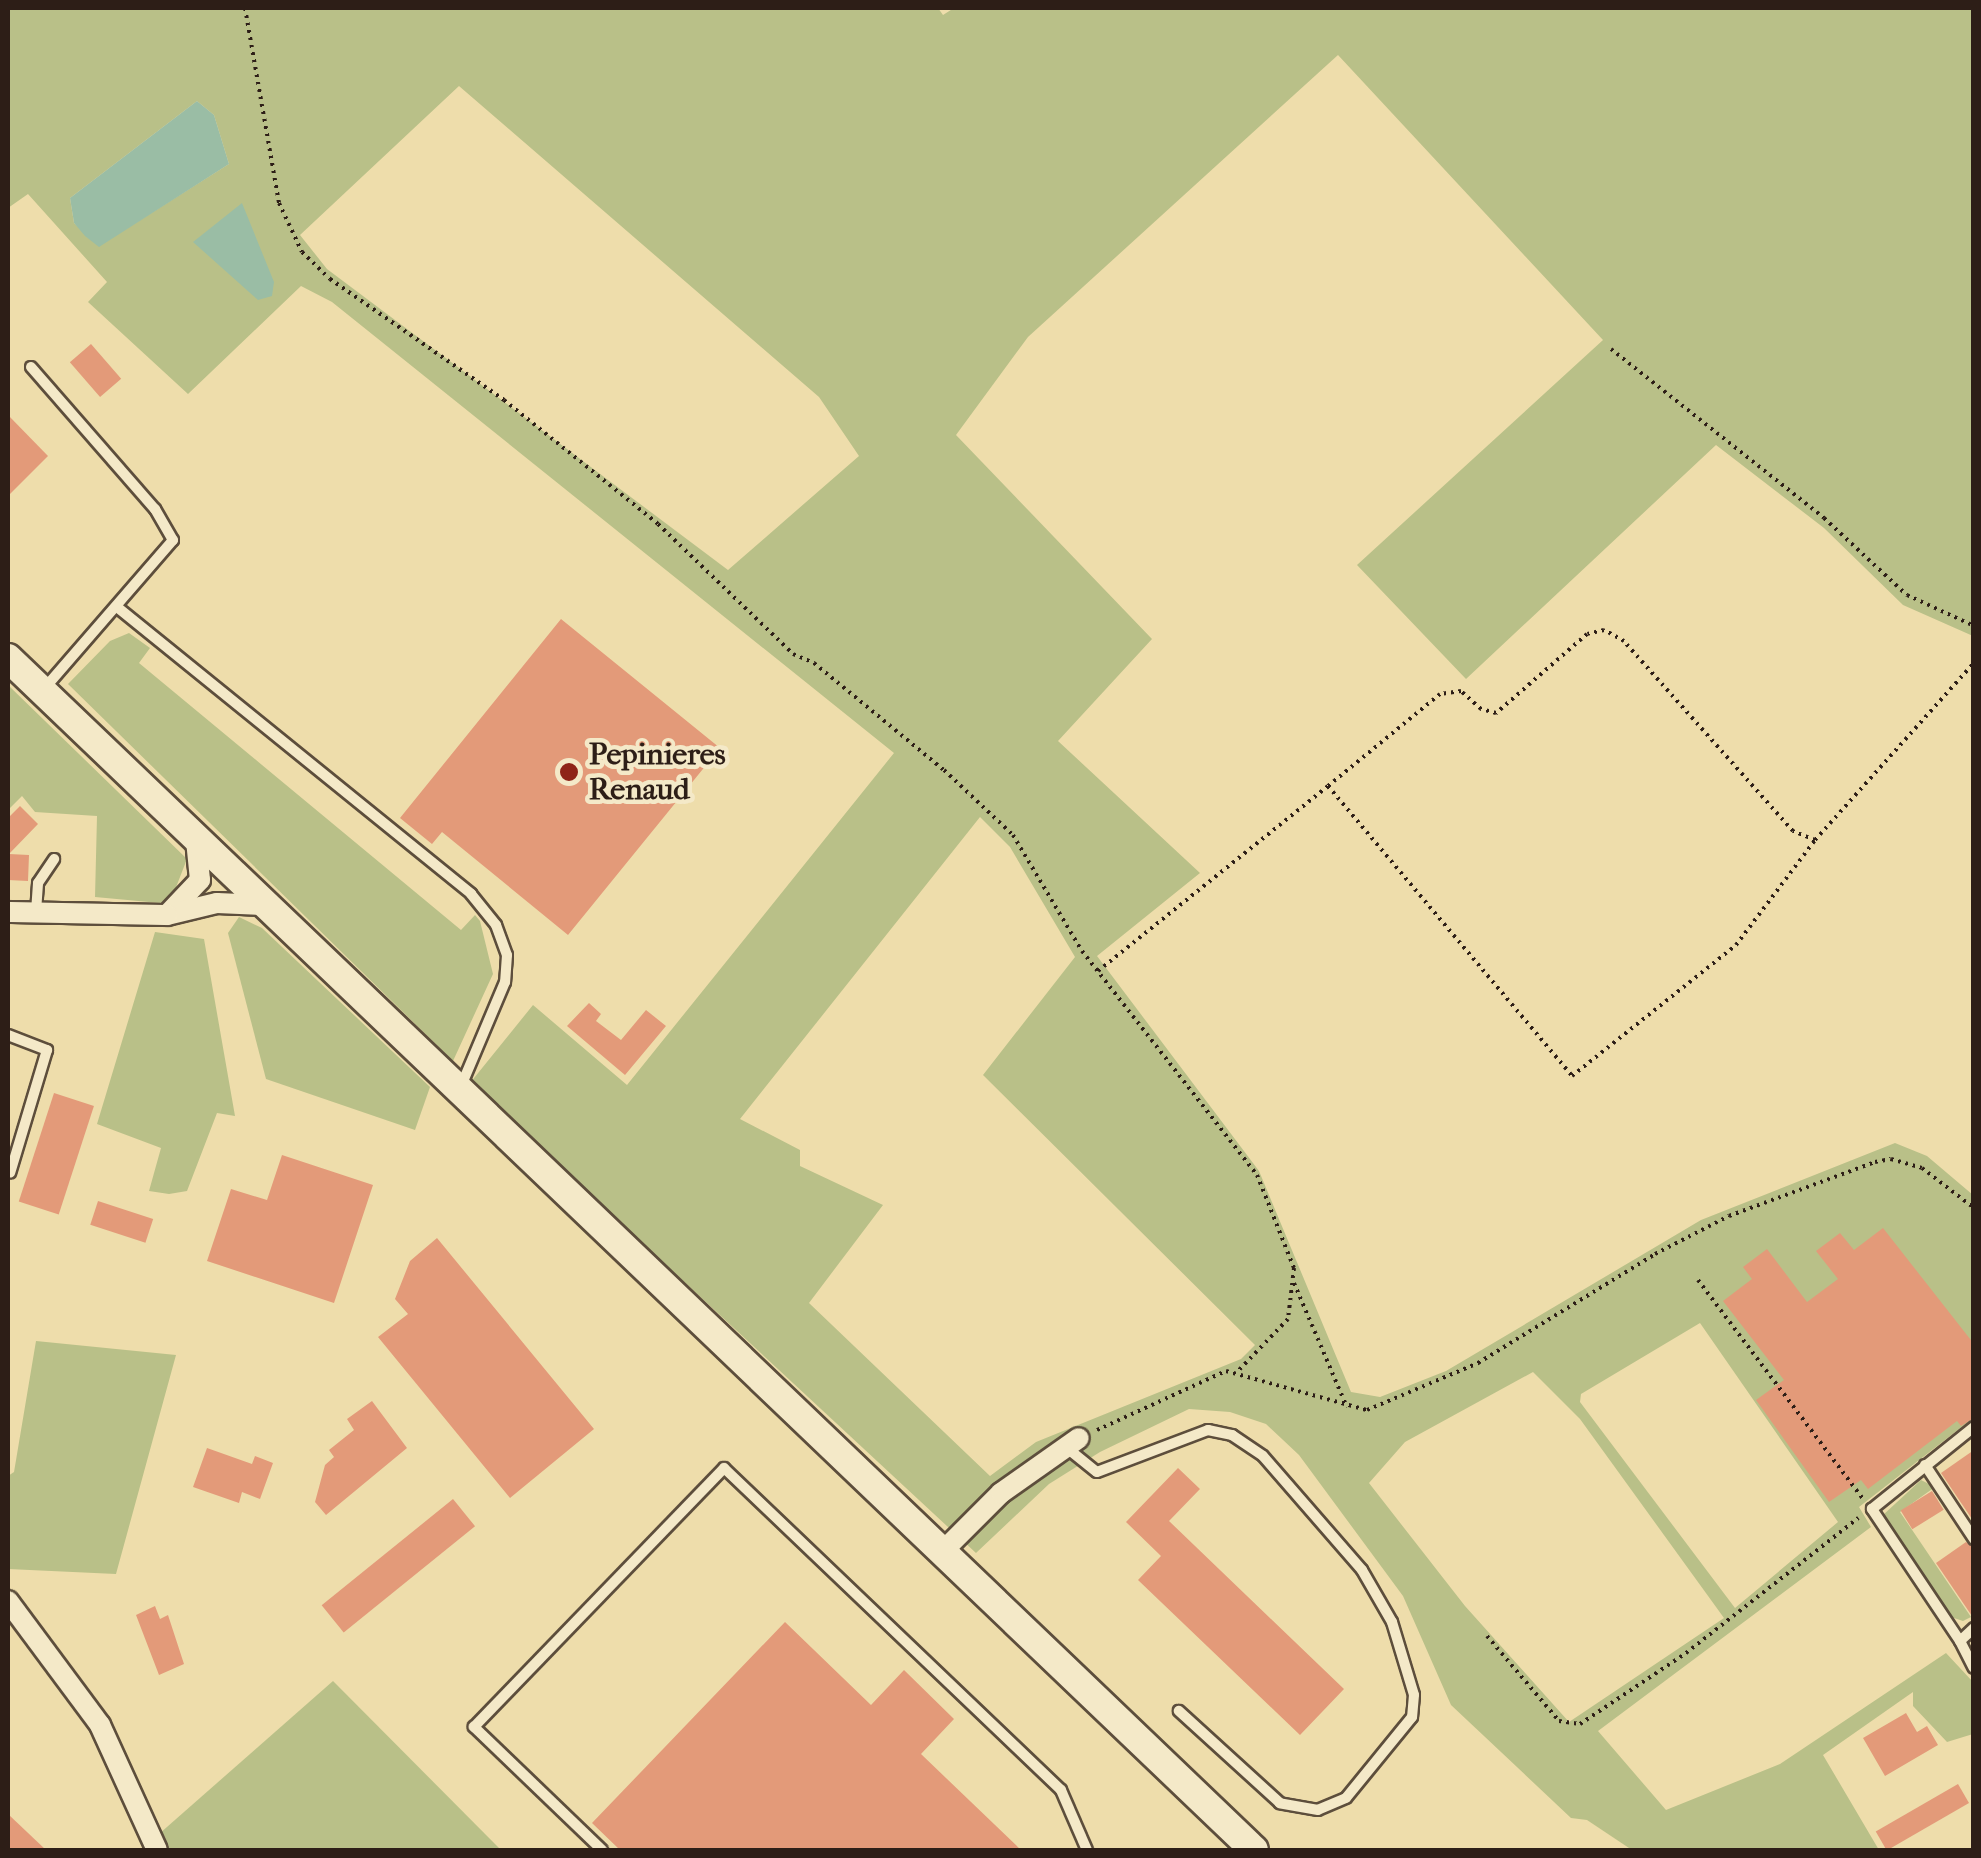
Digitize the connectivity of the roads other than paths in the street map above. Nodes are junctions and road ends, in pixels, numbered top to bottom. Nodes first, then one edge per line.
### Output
1 (32, 368) dead end
2 (117, 607) junction
3 (8, 658) edge
4 (42, 692) junction
5 (196, 840) junction
6 (54, 859) dead end
7 (263, 905) junction
8 (36, 912) junction
9 (168, 915) junction
10 (8, 918) edge
11 (8, 1035) edge
12 (459, 1092) junction
13 (10, 1173) edge
14 (1974, 1427) edge
15 (1073, 1443) joint
16 (1926, 1465) junction
17 (1974, 1539) edge
18 (941, 1553) junction
19 (8, 1601) edge
20 (1974, 1628) edge
21 (1960, 1640) junction
22 (1974, 1668) edge
23 (1179, 1710) dead end
24 (157, 1850) edge
25 (602, 1850) edge
26 (1087, 1850) edge
27 (1254, 1850) edge

1 - 2 lane
2 - 4 lane
2 - 12 lane
3 - 4 main road
4 - 5 main road
5 - 7 main road
5 - 9 street
6 - 8 lane
7 - 9 street
7 - 12 main road
8 - 9 street
8 - 10 street
11 - 13 lane
12 - 18 main road
14 - 16 lane
15 - 18 street
15 - 23 lane
16 - 17 lane
16 - 21 lane
18 - 27 main road
19 - 24 street
20 - 21 lane
21 - 22 lane
25 - 26 lane

